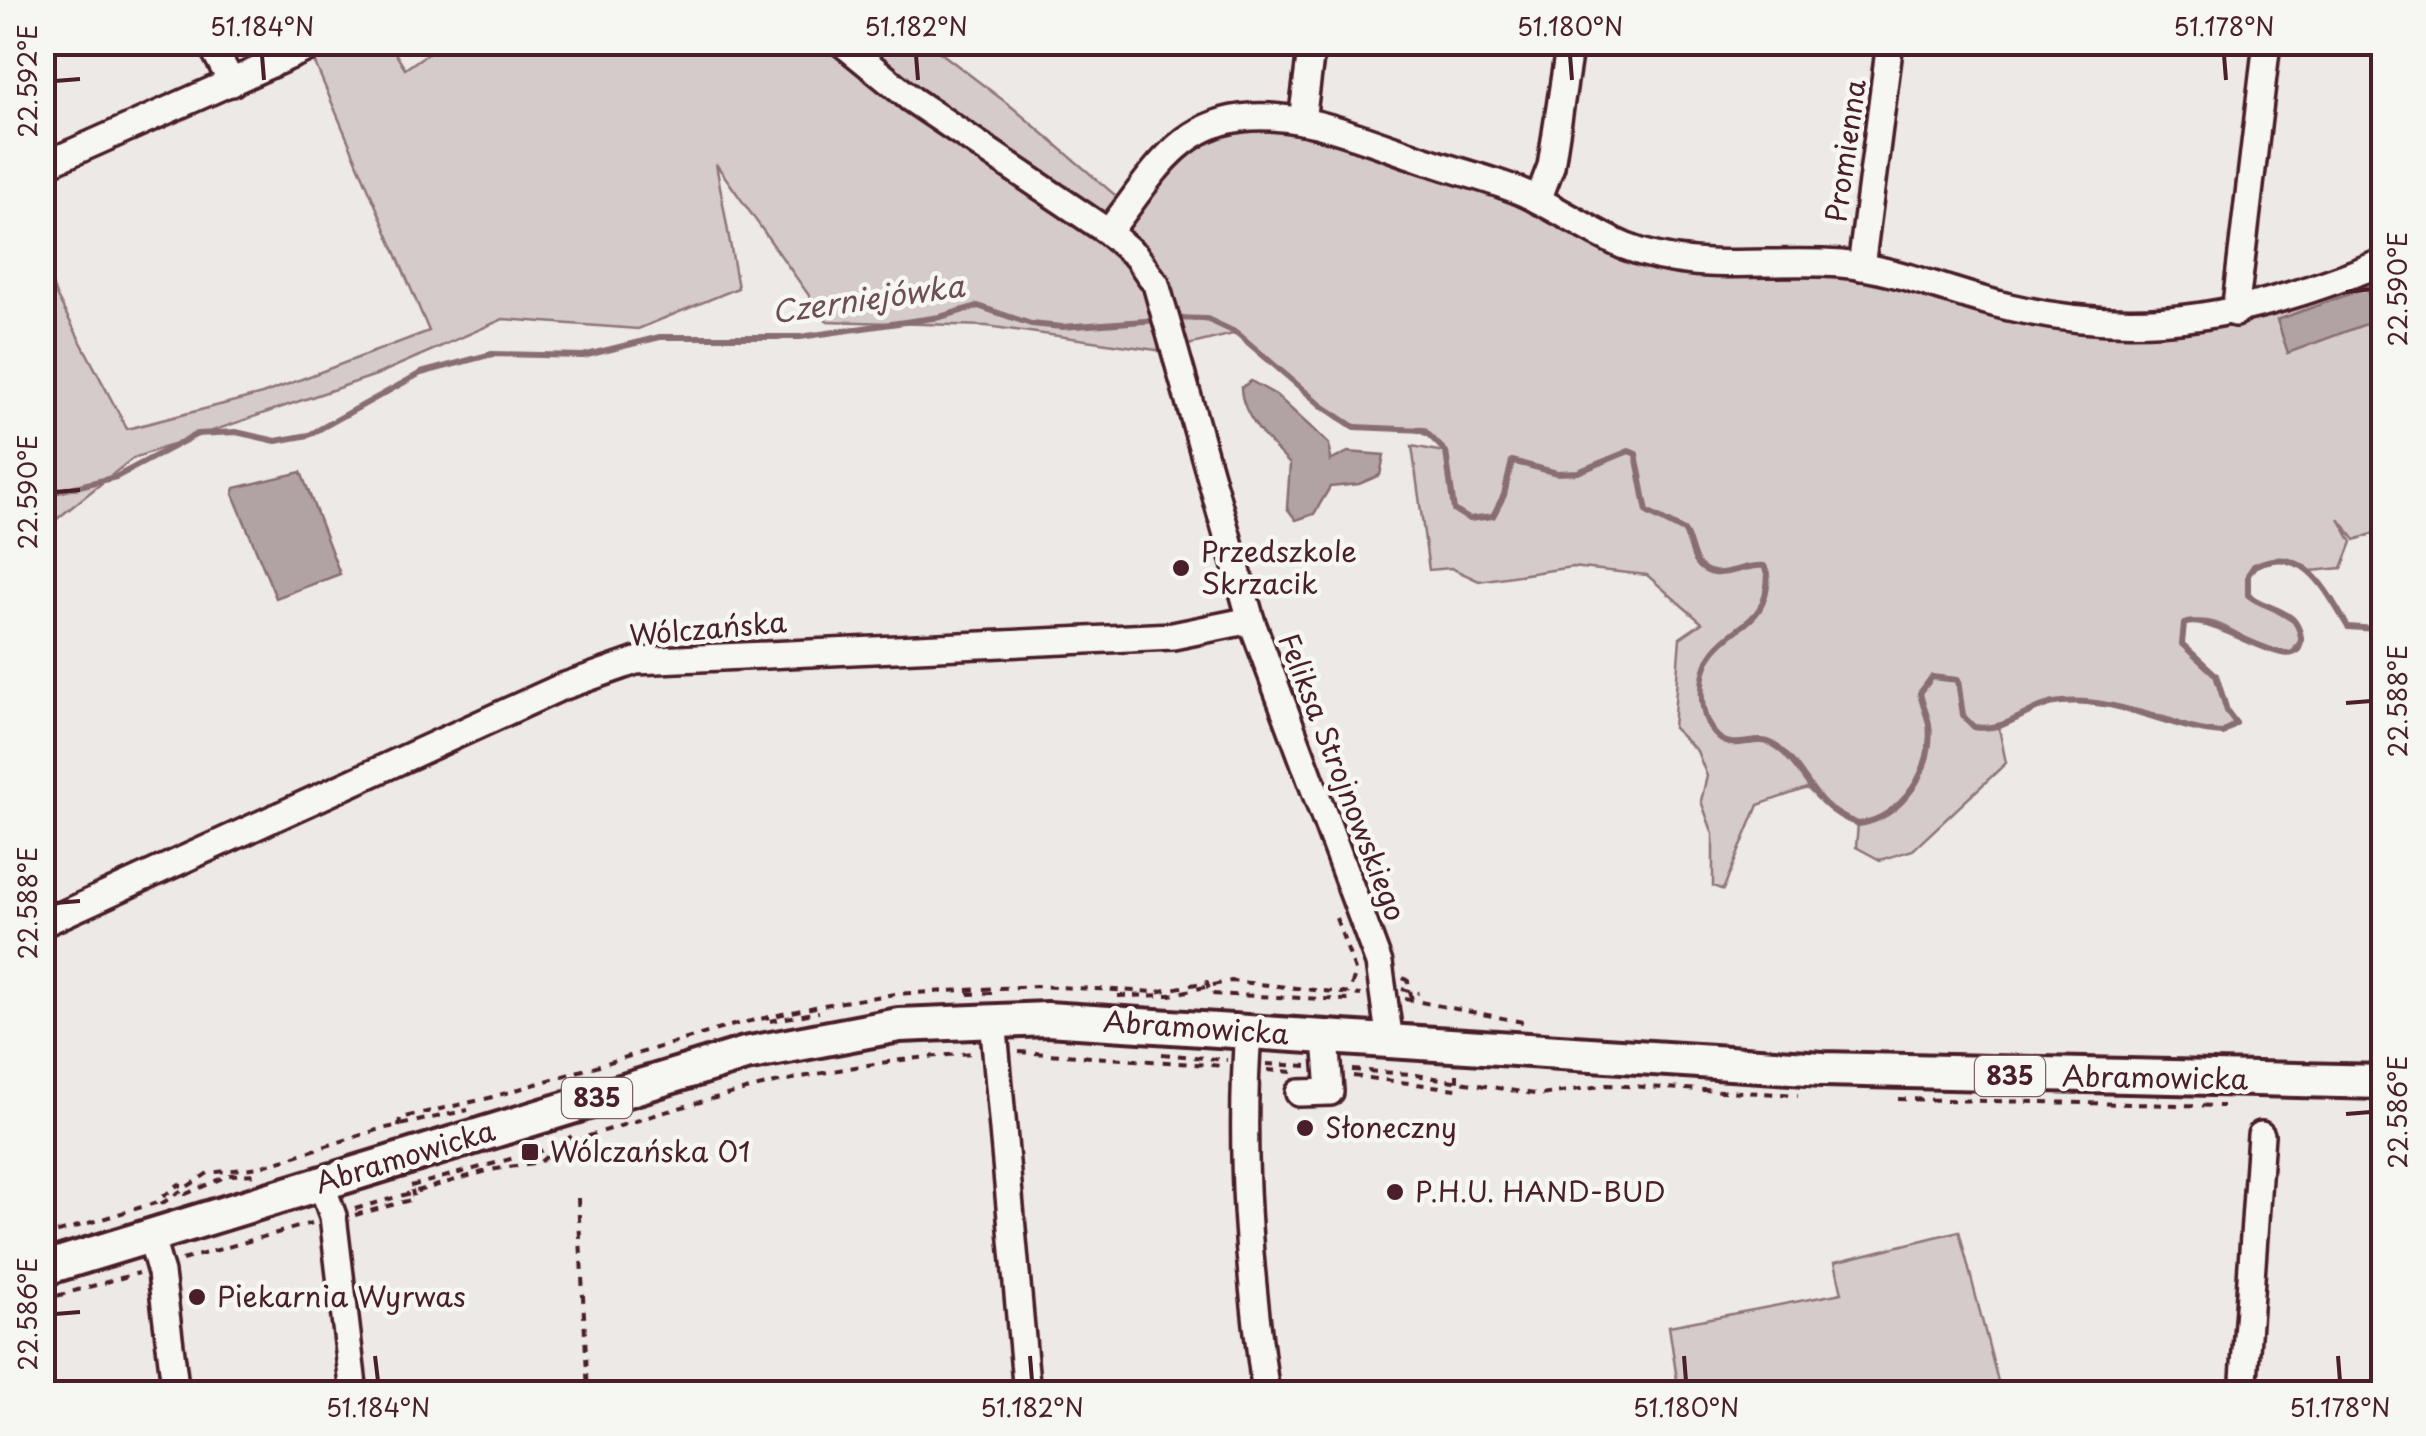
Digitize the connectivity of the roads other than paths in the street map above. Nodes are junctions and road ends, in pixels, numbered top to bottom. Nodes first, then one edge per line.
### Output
1 (210, 42) edge
2 (321, 42) edge
3 (841, 42) edge
4 (1312, 42) edge
5 (1570, 42) edge
6 (1890, 42) edge
7 (2267, 42) edge
8 (232, 83) junction
9 (1302, 121) junction
10 (42, 166) edge
11 (1538, 200) junction
12 (1108, 232) junction
13 (2384, 262) edge
14 (1860, 267) junction
15 (2235, 313) junction
16 (1252, 620) junction
17 (42, 924) edge
18 (994, 1039) junction
19 (1390, 1042) junction
20 (1246, 1054) junction
21 (1328, 1060) junction
22 (2384, 1082) edge
23 (1299, 1093) dead end
24 (2261, 1135) dead end
25 (321, 1183) junction
26 (150, 1236) junction
27 (42, 1268) edge
28 (176, 1394) edge
29 (354, 1394) edge
30 (1027, 1394) edge
31 (1266, 1394) edge
32 (2243, 1394) edge

1 - 8 street
2 - 8 street
3 - 12 street, Feliksa Strojnowskiego
4 - 9 street
5 - 11 street
6 - 14 street, Promienna
7 - 15 street
8 - 10 street
9 - 11 street
9 - 12 street
11 - 14 street
12 - 16 street, Feliksa Strojnowskiego
13 - 15 street
14 - 15 street
16 - 17 street, Wólczańska
16 - 19 street, Feliksa Strojnowskiego
18 - 20 main road, Abramowicka / 835
18 - 25 main road, Abramowicka / 835
18 - 30 street
19 - 21 main road, Abramowicka / 835
19 - 22 main road, Abramowicka / 835
20 - 21 main road, Abramowicka / 835
20 - 31 street
21 - 23 street
24 - 32 street
25 - 26 main road, Abramowicka / 835
25 - 29 street
26 - 27 main road, Abramowicka / 835
26 - 28 street

